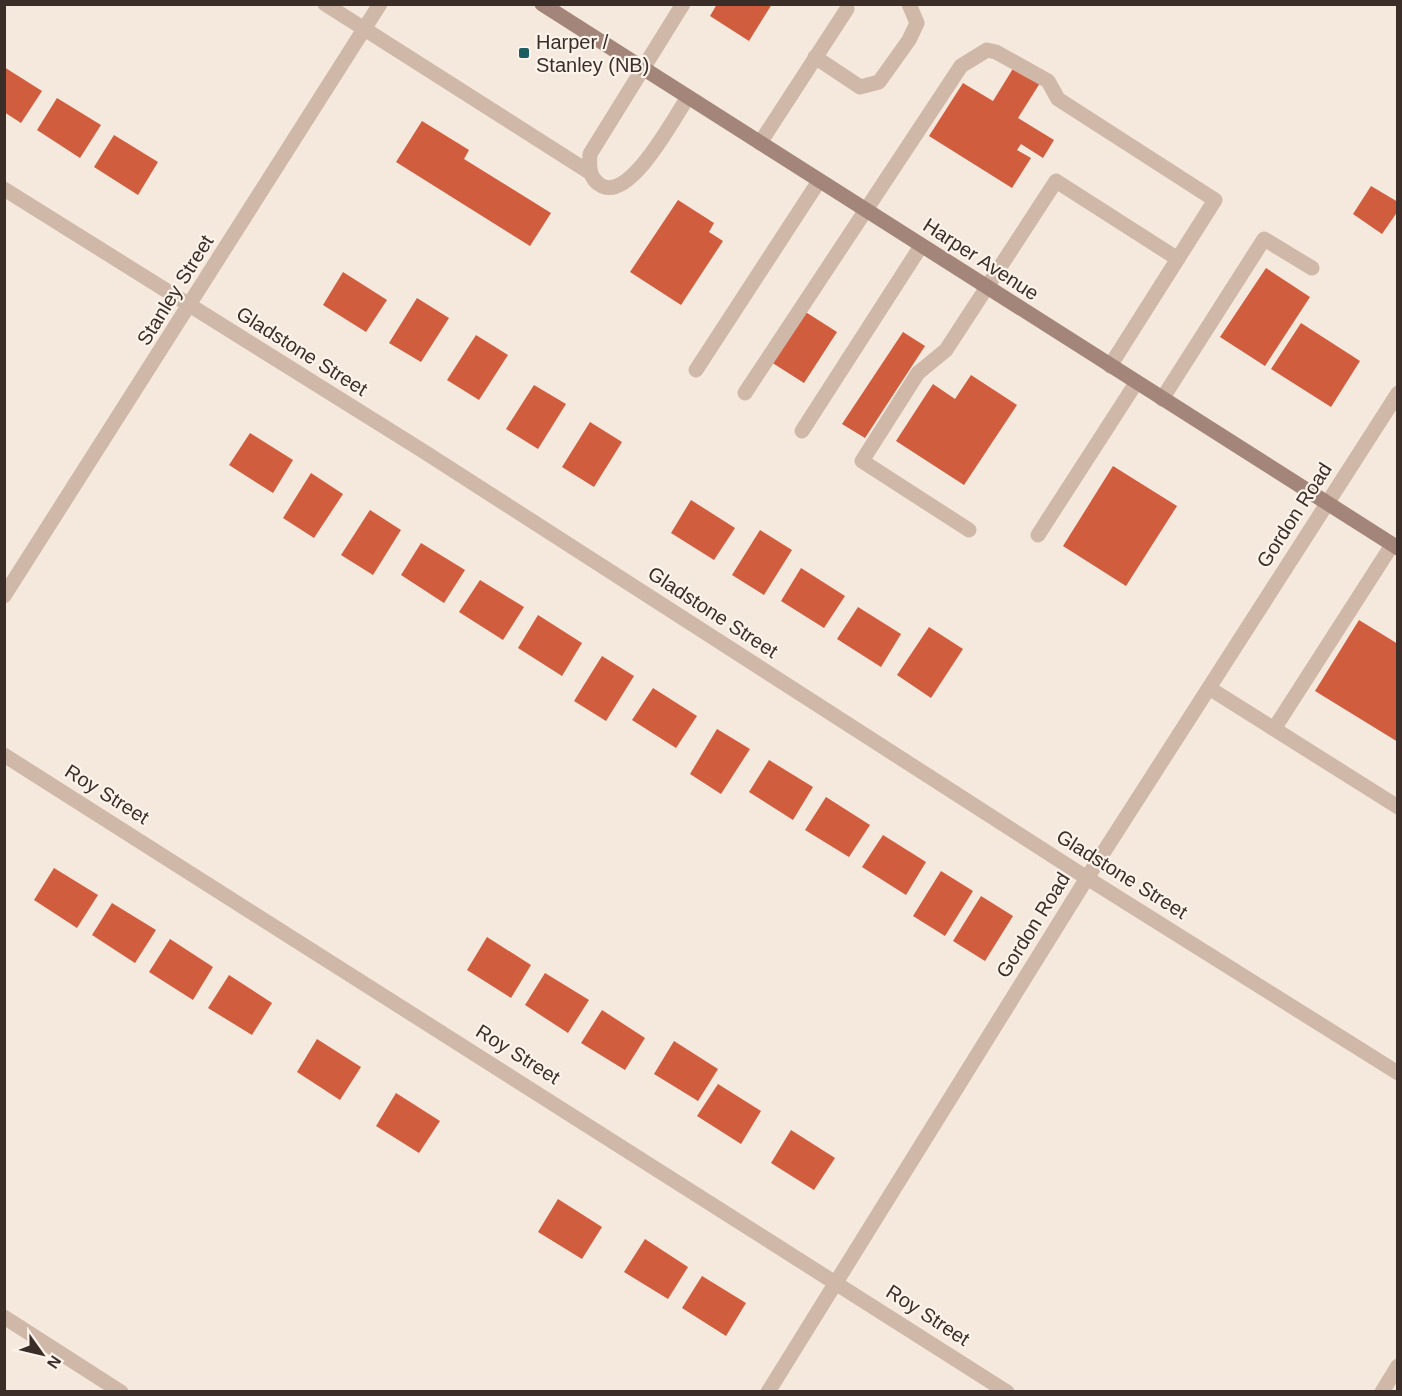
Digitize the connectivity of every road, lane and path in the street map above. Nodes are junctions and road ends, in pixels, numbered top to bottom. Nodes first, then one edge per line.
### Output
1 (325, 4) edge
2 (380, 4) edge
3 (542, 4) edge
4 (682, 4) edge
5 (909, 4) edge
6 (847, 9) dead end
7 (561, 10) edge
8 (364, 29) junction
9 (815, 57) junction
10 (642, 68) junction
11 (687, 97) junction
12 (760, 143) junction
13 (589, 172) junction
14 (819, 181) junction
15 (4, 189) edge
16 (864, 210) junction
17 (921, 246) junction
18 (1178, 259) junction
19 (1312, 268) dead end
20 (986, 287) junction
21 (190, 306) junction
22 (1110, 366) junction
23 (696, 370) dead end
24 (1136, 383) junction
25 (745, 393) dead end
26 (1398, 393) edge
27 (1162, 399) junction
28 (802, 431) dead end
29 (1327, 503) junction
30 (969, 530) dead end
31 (1038, 535) dead end
32 (1395, 546) edge
33 (4, 596) edge
34 (1209, 688) junction
35 (1274, 729) junction
36 (4, 755) edge
37 (1398, 807) edge
38 (1088, 878) junction
39 (1398, 1073) edge
40 (837, 1282) junction
41 (4, 1317) edge
42 (1398, 1366) edge
43 (121, 1392) edge
44 (768, 1392) edge
45 (1007, 1392) edge
46 (1382, 1392) edge

1 - 8 street
2 - 8 street, Stanley Street
3 - 7 main road, Harper Avenue
4 - 10 street
5 - 9 street
6 - 9 street
7 - 10 main road, Harper Avenue
8 - 13 street
8 - 21 street, Stanley Street
9 - 12 street
10 - 11 main road, Harper Avenue
10 - 13 street
11 - 12 main road, Harper Avenue
11 - 13 street
12 - 14 main road, Harper Avenue
14 - 16 main road, Harper Avenue
14 - 23 street
15 - 21 street, Gladstone Street
16 - 17 main road, Harper Avenue
16 - 18 street
16 - 25 street
17 - 20 main road, Harper Avenue
17 - 28 street
18 - 20 street
18 - 22 street
19 - 27 street
20 - 22 main road, Harper Avenue
20 - 30 street
21 - 33 street, Stanley Street
21 - 38 street, Gladstone Street
22 - 24 main road, Harper Avenue
24 - 27 main road, Harper Avenue
24 - 31 street
26 - 29 street, Gordon Road
27 - 29 main road, Harper Avenue
29 - 32 main road, Harper Avenue
29 - 34 street, Gordon Road
32 - 35 street
34 - 35 street
34 - 38 street, Gordon Road
35 - 37 street
36 - 40 street, Roy Street
38 - 39 street, Gladstone Street
38 - 40 street, Gordon Road
40 - 44 street, Gordon Road
40 - 45 street, Roy Street
41 - 43 street
42 - 46 street

